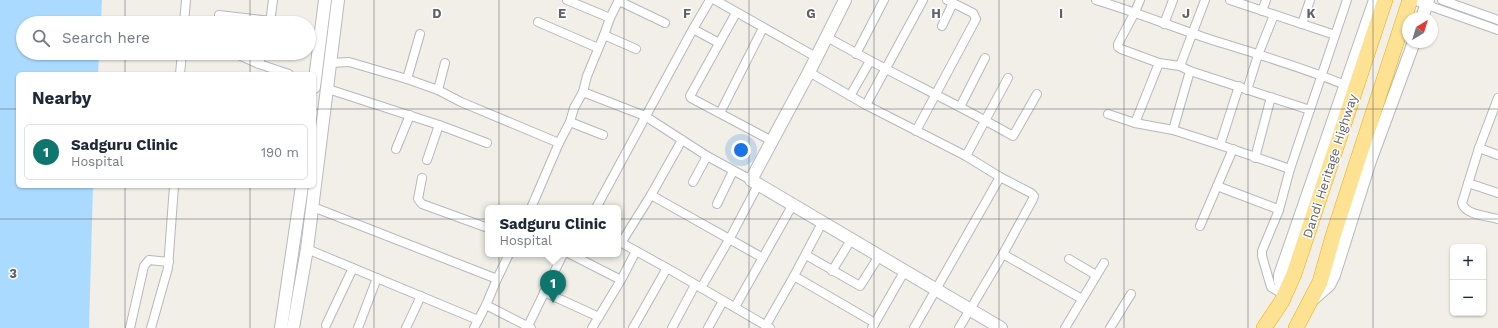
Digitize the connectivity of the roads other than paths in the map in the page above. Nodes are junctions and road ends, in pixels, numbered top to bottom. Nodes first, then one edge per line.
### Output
1 (186, 0) edge
2 (273, 0) edge
3 (326, 0) edge
4 (338, 0) edge
5 (567, 0) edge
6 (710, 0) edge
7 (715, 0) edge
8 (845, 0) edge
9 (884, 0) edge
10 (923, 0) edge
11 (1096, 0) edge
12 (1140, 0) edge
13 (1173, 0) edge
14 (1205, 0) edge
15 (1230, 0) edge
16 (1266, 0) edge
17 (1310, 0) edge
18 (1347, 0) edge
19 (1375, 0) edge
20 (1385, 0) edge
21 (1410, 0) edge
22 (1413, 0) edge
23 (1442, 0) edge
24 (619, 1) edge
25 (950, 1) edge
26 (1427, 2) edge
27 (1262, 11) junction
28 (1135, 12) junction
29 (1424, 12) edge
30 (736, 13) junction
31 (1274, 15) junction
32 (185, 16) edge
33 (271, 16) edge
34 (610, 18) junction
35 (1498, 20) edge
36 (538, 22) dead end
37 (665, 23) dead end
38 (1164, 24) junction
39 (1302, 24) junction
40 (942, 26) dead end
41 (763, 28) junction
42 (693, 29) junction
43 (1498, 30) edge
44 (1191, 33) junction
45 (420, 34) dead end
46 (604, 35) junction
47 (1335, 35) junction
48 (827, 37) junction
49 (719, 43) junction
50 (598, 48) junction
51 (1412, 48) edge
52 (636, 49) dead end
53 (856, 54) junction
54 (1258, 55) junction
55 (816, 57) junction
56 (985, 58) dead end
57 (181, 60) edge
58 (250, 60) edge
59 (260, 60) edge
60 (870, 61) junction
61 (445, 63) dead end
62 (1159, 63) junction
63 (259, 64) junction
64 (331, 64) junction
65 (1180, 66) junction
66 (886, 68) junction
67 (1190, 71) junction
68 (180, 72) edge
69 (283, 72) edge
70 (316, 72) edge
71 (809, 72) junction
72 (1322, 75) junction
73 (406, 78) junction
74 (1008, 78) dead end
75 (316, 83) edge
76 (1345, 85) junction
77 (328, 86) junction
78 (1239, 86) junction
79 (438, 90) junction
80 (1248, 90) junction
81 (583, 92) junction
82 (935, 94) junction
83 (1037, 94) dead end
84 (850, 96) junction
85 (1271, 97) junction
86 (1498, 98) edge
87 (866, 105) junction
88 (960, 107) junction
89 (1310, 110) junction
90 (720, 112) junction
91 (1108, 114) dead end
92 (410, 115) junction
93 (645, 116) junction
94 (1495, 119) edge
95 (986, 120) junction
96 (570, 122) junction
97 (1135, 123) junction
98 (439, 125) junction
99 (1172, 130) junction
100 (916, 131) junction
101 (603, 136) dead end
102 (682, 140) junction
103 (772, 141) junction
104 (487, 143) dead end
105 (559, 144) junction
106 (1220, 145) junction
107 (1479, 148) junction
108 (396, 149) dead end
109 (1233, 149) junction
110 (1498, 155) edge
111 (707, 156) junction
112 (966, 156) junction
113 (1255, 158) junction
114 (427, 160) dead end
115 (1290, 169) junction
116 (733, 170) junction
117 (1000, 176) junction
118 (422, 178) dead end
119 (693, 182) dead end
120 (1468, 182) junction
121 (316, 183) edge
122 (755, 183) junction
123 (1217, 186) junction
124 (174, 188) edge
125 (302, 188) edge
126 (315, 188) edge
127 (1498, 194) edge
128 (651, 195) junction
129 (717, 204) dead end
130 (533, 205) edge
131 (598, 205) edge
132 (792, 206) junction
133 (313, 207) junction
134 (1279, 210) junction
135 (1498, 219) edge
136 (822, 223) junction
137 (1200, 226) dead end
138 (485, 227) edge
139 (730, 238) junction
140 (621, 240) edge
141 (851, 240) junction
142 (621, 243) edge
143 (308, 249) junction
144 (636, 251) junction
145 (1003, 254) junction
146 (806, 255) junction
147 (878, 256) junction
148 (508, 257) edge
149 (562, 257) edge
150 (576, 257) edge
151 (763, 258) junction
152 (1069, 259) dead end
153 (169, 262) junction
154 (1104, 263) dead end
155 (353, 268) junction
156 (667, 268) junction
157 (832, 271) junction
158 (904, 272) junction
159 (1096, 275) junction
160 (794, 276) junction
161 (377, 278) junction
162 (497, 279) junction
163 (621, 280) junction
164 (698, 286) junction
165 (937, 290) junction
166 (544, 292) junction
167 (1130, 294) dead end
168 (1285, 294) junction
169 (421, 296) junction
170 (1082, 299) junction
171 (723, 301) junction
172 (1310, 301) junction
173 (486, 305) junction
174 (735, 307) junction
175 (970, 310) junction
176 (599, 317) junction
177 (476, 324) edge
178 (326, 325) dead end
179 (763, 326) edge
180 (873, 326) edge
181 (530, 327) edge
182 (996, 327) edge
183 (130, 328) edge
184 (151, 328) edge
185 (281, 328) edge
186 (293, 328) edge
187 (358, 328) edge
188 (406, 328) edge
189 (592, 328) edge
190 (633, 328) edge
191 (672, 328) edge
192 (708, 328) edge
193 (914, 328) edge
194 (959, 328) edge
195 (1065, 328) edge
196 (1110, 328) edge
197 (1264, 328) edge
198 (1296, 328) edge

1 - 32 street
2 - 33 street
3 - 70 street
4 - 64 street
5 - 34 street
6 - 42 street
7 - 30 street
8 - 48 street
9 - 53 street
10 - 66 street
11 - 28 street
12 - 28 street
13 - 38 street
14 - 44 street
15 - 27 street
16 - 27 street
17 - 39 street
18 - 47 street
19 - 76 street
20 - 168 highway, Dandi Heritage Highway
21 - 172 highway, Dandi Heritage Highway
22 - 26 street
23 - 35 street
24 - 34 street
24 - 37 street
25 - 40 street
25 - 82 street
26 - 29 street
26 - 43 street
27 - 31 street
28 - 38 street
28 - 62 street
30 - 41 street
30 - 49 street
31 - 39 street
31 - 54 street
34 - 46 street
36 - 50 street
38 - 44 street
39 - 47 street
41 - 55 street
41 - 90 street
42 - 49 street
42 - 93 street
44 - 54 street
44 - 65 street
45 - 73 street
46 - 50 street
46 - 52 street
47 - 72 street
48 - 53 street
48 - 55 street
49 - 90 street
50 - 81 street
51 - 172 street
53 - 60 street
54 - 72 street
54 - 80 street
55 - 71 street
56 - 88 street
57 - 68 street
58 - 63 street
59 - 63 street
60 - 66 street
60 - 84 street
61 - 79 street
62 - 65 street
62 - 97 street
63 - 69 street
64 - 73 street
64 - 77 street
65 - 67 street
66 - 82 street
66 - 87 street
67 - 78 street
67 - 99 street
71 - 84 street
71 - 103 street
72 - 76 street
72 - 89 street
73 - 79 street
74 - 95 street
75 - 77 street
76 - 168 street
77 - 92 street
77 - 121 street
78 - 80 street
78 - 106 street
79 - 105 street
80 - 85 street
81 - 93 street
81 - 96 street
82 - 88 street
82 - 100 street
83 - 95 street
84 - 87 street
85 - 89 street
85 - 113 street
86 - 94 street
87 - 100 street
88 - 95 street
89 - 115 street
90 - 103 street
91 - 97 street
92 - 98 street
92 - 108 street
93 - 102 street
93 - 131 street
94 - 107 street
95 - 112 street
96 - 101 street
96 - 105 street
97 - 99 street
98 - 104 street
98 - 114 street
99 - 106 street
100 - 112 street
102 - 111 street
102 - 128 street
103 - 122 street
105 - 130 street
106 - 109 street
107 - 110 street
107 - 120 street
109 - 113 street
109 - 123 street
111 - 116 street
111 - 119 street
112 - 117 street
113 - 115 street
115 - 134 street
116 - 122 street
116 - 129 street
117 - 145 street
117 - 165 street
118 - 138 street
120 - 127 street
120 - 135 street
122 - 132 street
122 - 139 street
123 - 134 street
123 - 137 street
124 - 153 street
125 - 185 street
126 - 133 street
128 - 139 street
128 - 140 street
132 - 136 street
132 - 151 street
133 - 143 street
133 - 162 street
134 - 168 street
136 - 141 street
136 - 146 street
139 - 151 street
139 - 164 street
141 - 147 street
141 - 157 street
142 - 144 street
143 - 155 street
143 - 186 street
144 - 156 street
144 - 163 street
145 - 170 street
145 - 175 street
146 - 157 street
146 - 160 street
147 - 157 street
147 - 158 street
148 - 162 street
149 - 166 street
150 - 163 street
151 - 174 street
152 - 159 street
153 - 183 street
153 - 184 street
154 - 159 street
155 - 161 street
155 - 178 street
156 - 164 street
156 - 190 street
158 - 165 street
158 - 180 street
159 - 170 street
160 - 179 street
160 - 180 street
161 - 169 street
161 - 187 street
162 - 173 street
163 - 176 street
164 - 171 street
164 - 191 street
165 - 175 street
165 - 193 street
166 - 176 street
166 - 181 street
167 - 196 street
168 - 197 highway, Dandi Heritage Highway
169 - 177 street
169 - 188 street
170 - 195 street
171 - 174 street
171 - 192 street
172 - 198 highway, Dandi Heritage Highway
173 - 177 street
173 - 181 street
174 - 179 street
175 - 182 street
175 - 194 street
176 - 189 street

